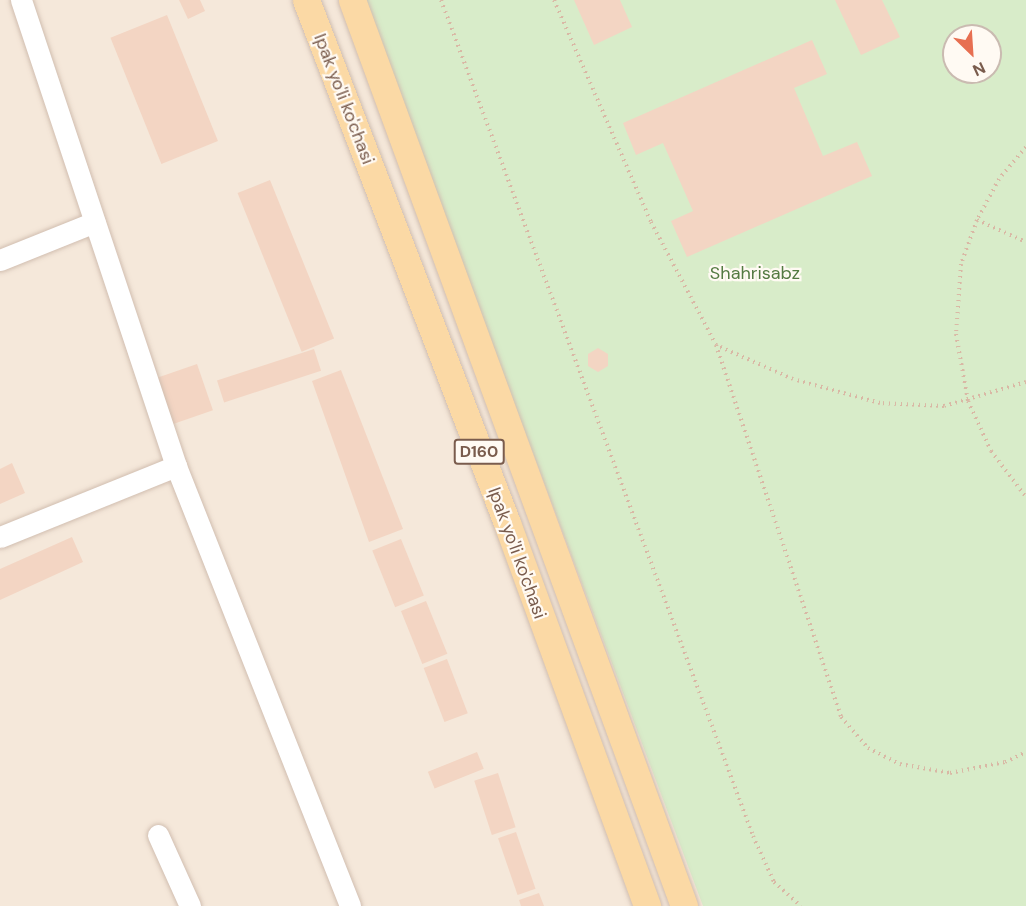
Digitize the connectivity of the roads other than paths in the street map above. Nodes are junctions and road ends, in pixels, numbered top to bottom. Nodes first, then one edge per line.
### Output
1 (21, 0) edge
2 (306, 0) edge
3 (352, 0) edge
4 (95, 222) junction
5 (0, 260) edge
6 (176, 466) junction
7 (0, 537) edge
8 (158, 835) dead end
9 (190, 906) edge
10 (350, 906) edge
11 (647, 906) edge
12 (684, 906) edge

1 - 4 street
2 - 11 main road, Ipak yo'li ko'chasi / D160
3 - 12 main road, Ipak yo'li ko'chasi / D160
4 - 5 street
4 - 6 street
6 - 7 street
6 - 10 street
8 - 9 street

